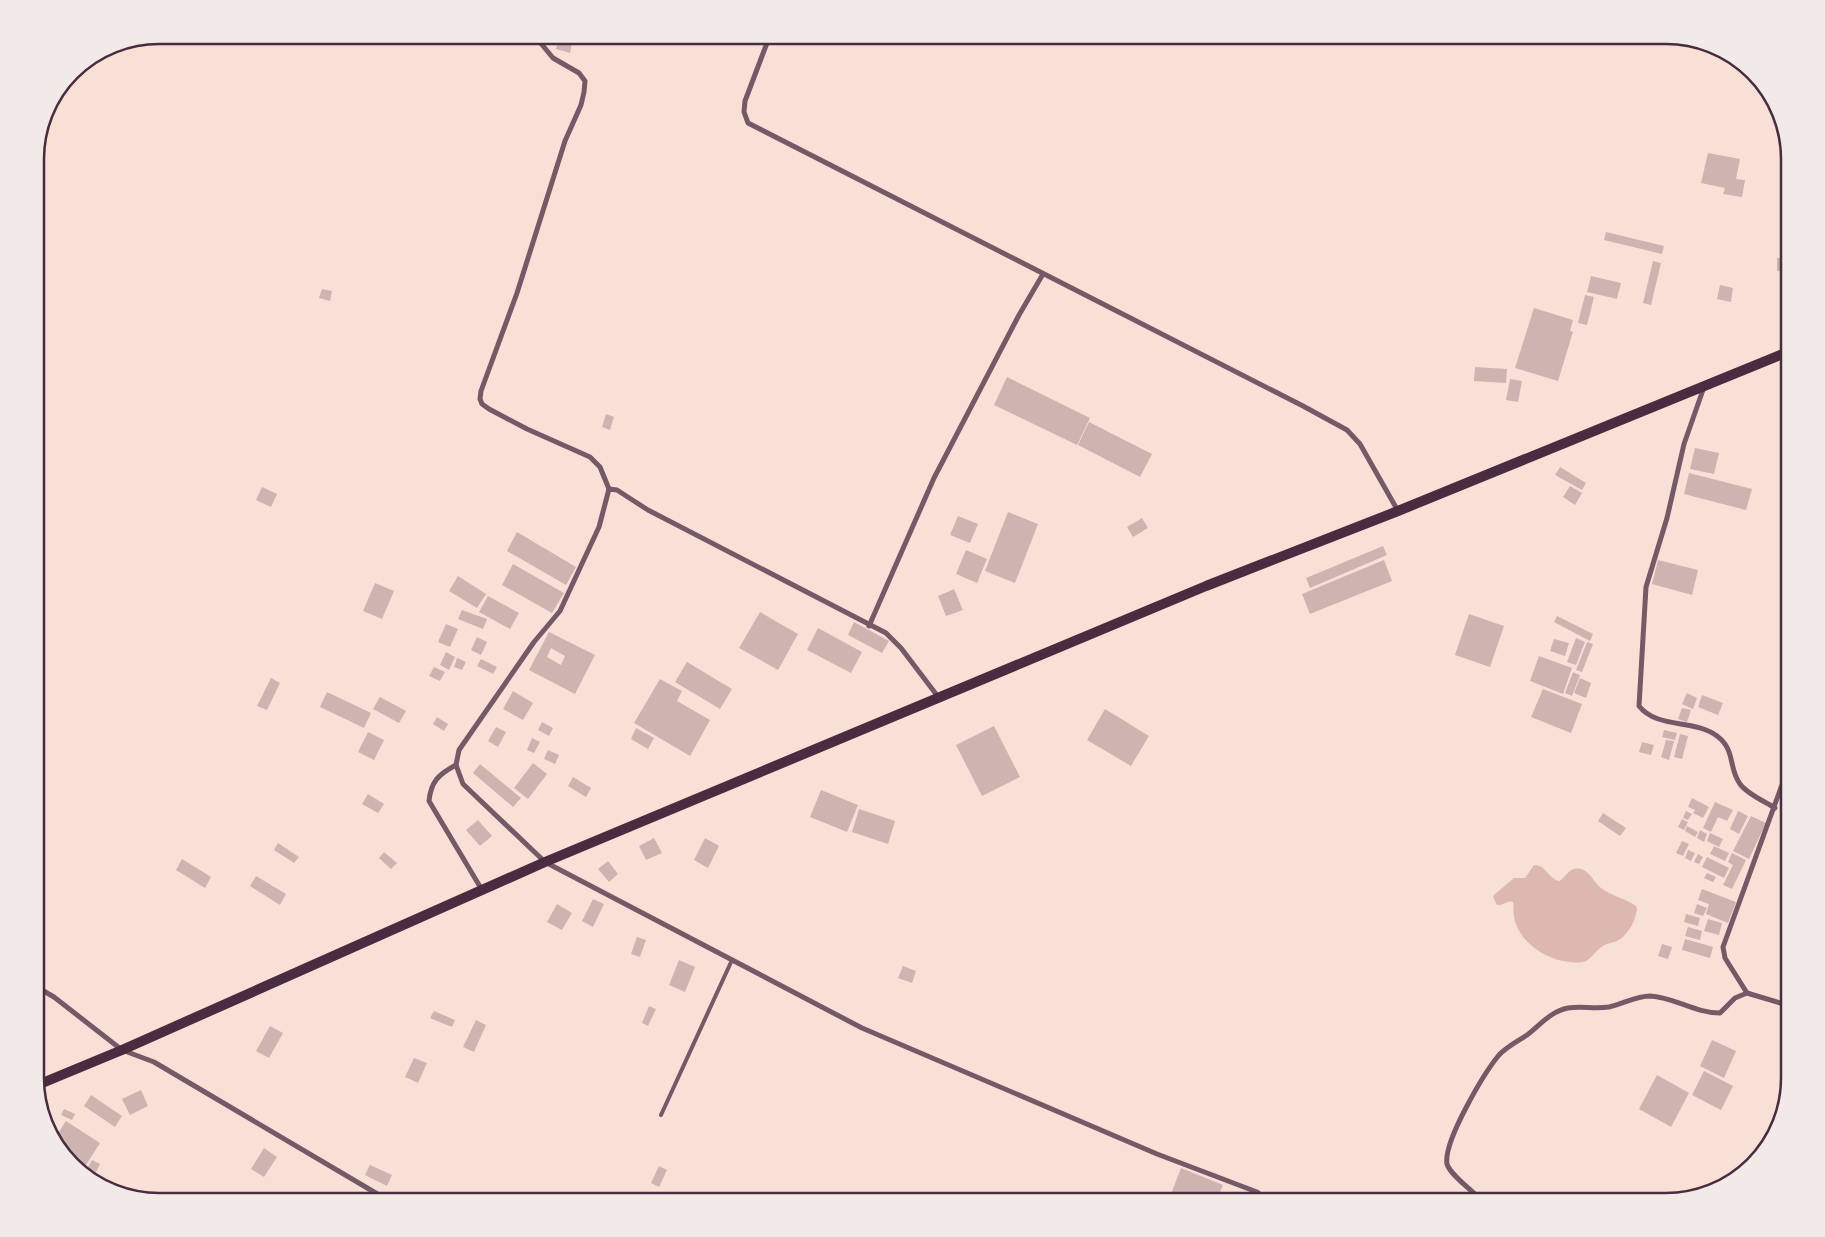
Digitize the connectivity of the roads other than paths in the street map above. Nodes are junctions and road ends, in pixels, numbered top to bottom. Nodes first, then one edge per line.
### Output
1 (540, 44) edge
2 (767, 44) edge
3 (1043, 274) junction
4 (1781, 355) edge
5 (1704, 387) junction
6 (609, 489) junction
7 (1398, 511) junction
8 (869, 626) junction
9 (939, 698) junction
10 (456, 765) junction
11 (1781, 791) edge
12 (1775, 808) junction
13 (545, 862) junction
14 (482, 890) junction
15 (732, 960) junction
16 (44, 991) edge
17 (1747, 993) junction
18 (1781, 1003) edge
19 (122, 1050) junction
20 (44, 1082) edge
21 (661, 1115) dead end
22 (376, 1193) edge
23 (1258, 1193) edge
24 (1474, 1193) edge

1 - 6 street
2 - 3 street
3 - 7 street
3 - 8 street
4 - 5 main road
5 - 7 main road
5 - 12 street
6 - 8 street
6 - 10 street
7 - 9 main road
8 - 9 street
9 - 13 main road
10 - 13 street
10 - 14 street
11 - 12 street
12 - 17 street
13 - 14 main road
13 - 15 street
14 - 19 main road
15 - 21 lane
15 - 23 street
16 - 19 street
17 - 18 street
17 - 24 street
19 - 20 main road
19 - 22 street

